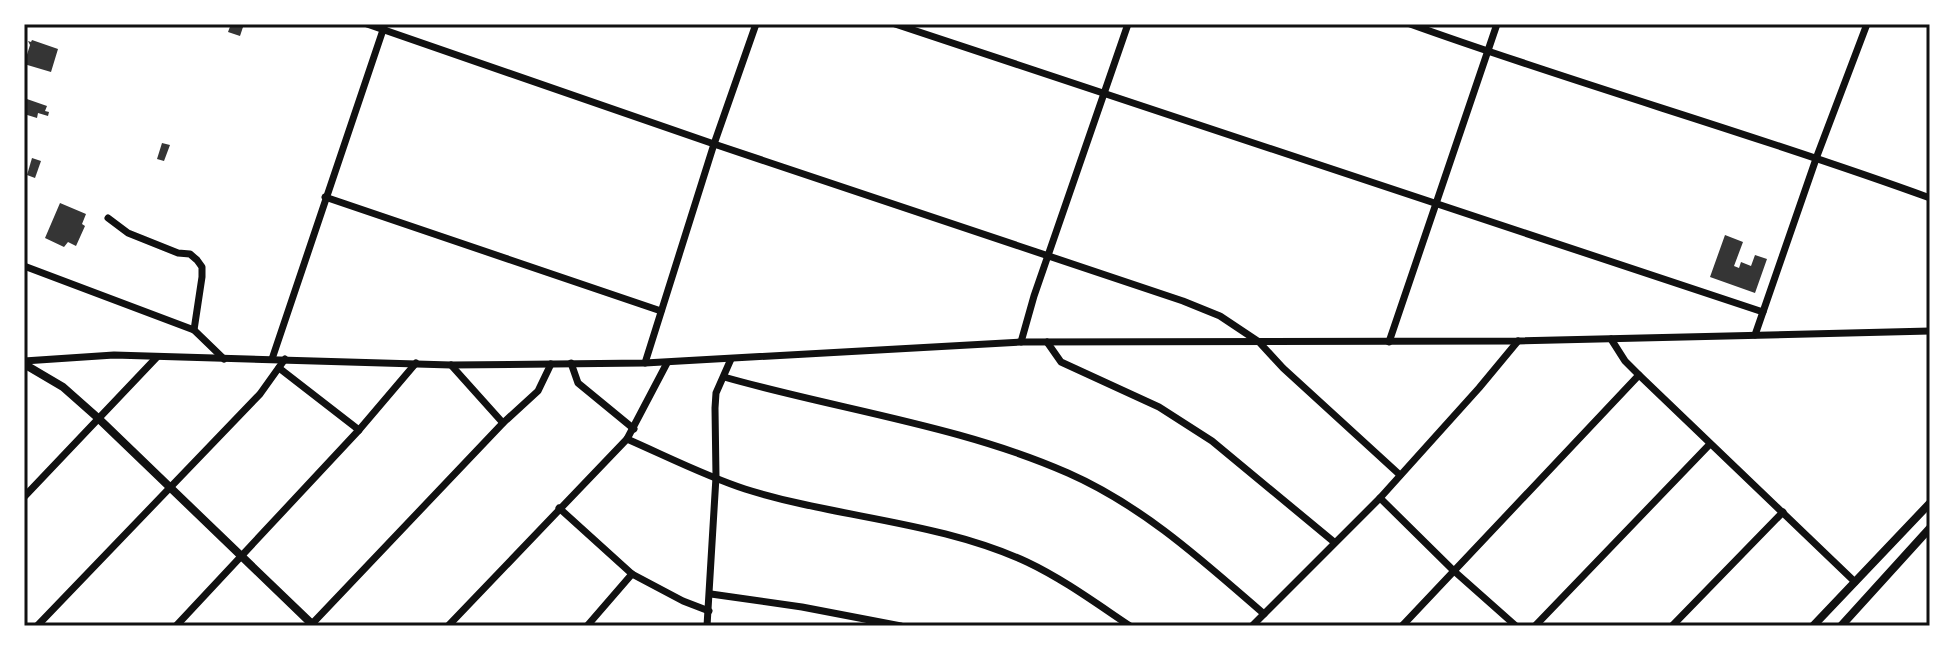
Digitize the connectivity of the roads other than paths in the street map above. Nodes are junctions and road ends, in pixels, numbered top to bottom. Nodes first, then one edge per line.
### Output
1 (367, 24) edge
2 (756, 24) edge
3 (895, 24) edge
4 (1128, 24) edge
5 (1410, 24) edge
6 (1497, 24) edge
7 (1867, 24) edge
8 (384, 27) edge
9 (1487, 52) junction
10 (1106, 93) junction
11 (714, 144) junction
12 (1817, 156) junction
13 (325, 197) junction
14 (1930, 198) edge
15 (1435, 205) junction
16 (108, 218) dead end
17 (1049, 258) junction
18 (24, 266) edge
19 (661, 311) junction
20 (1763, 312) junction
21 (194, 330) junction
22 (1930, 331) edge
23 (1755, 335) junction
24 (1611, 339) junction
25 (1518, 341) junction
26 (1021, 342) junction
27 (1047, 342) junction
28 (1259, 342) junction
29 (1389, 342) junction
30 (157, 357) junction
31 (224, 359) junction
32 (272, 359) junction
33 (285, 359) junction
34 (731, 359) junction
35 (24, 362) edge
36 (416, 363) junction
37 (571, 363) junction
38 (645, 363) junction
39 (667, 363) junction
40 (551, 364) junction
41 (451, 365) junction
42 (279, 368) junction
43 (1639, 375) junction
44 (724, 377) junction
45 (98, 418) junction
46 (503, 423) junction
47 (634, 429) junction
48 (359, 430) junction
49 (627, 439) junction
50 (1710, 444) junction
51 (1400, 475) junction
52 (716, 477) junction
53 (170, 489) junction
54 (24, 497) edge
55 (1380, 498) junction
56 (1930, 503) edge
57 (559, 508) junction
58 (1783, 512) junction
59 (1930, 528) edge
60 (1334, 542) junction
61 (240, 556) junction
62 (1454, 571) junction
63 (632, 574) junction
64 (1855, 582) junction
65 (711, 594) junction
66 (709, 611) junction
67 (1264, 614) junction
68 (312, 625) edge
69 (37, 626) edge
70 (176, 626) edge
71 (448, 626) edge
72 (587, 626) edge
73 (707, 626) edge
74 (901, 626) edge
75 (1130, 626) edge
76 (1252, 626) edge
77 (1402, 626) edge
78 (1516, 626) edge
79 (1535, 626) edge
80 (1672, 626) edge
81 (1813, 626) edge
82 (1841, 626) edge

1 - 8 street
2 - 11 street
3 - 10 street
4 - 10 street
5 - 9 street
6 - 9 street
7 - 12 street
8 - 11 street
8 - 13 street
9 - 12 street
9 - 15 street
10 - 15 street
10 - 17 street
11 - 17 street
11 - 19 street
12 - 14 street
12 - 20 street
13 - 19 street
13 - 32 street
15 - 20 street
15 - 29 street
16 - 21 street
17 - 26 street
17 - 28 street
18 - 21 street
19 - 38 street
20 - 23 street
21 - 31 street
22 - 23 street
23 - 24 street
24 - 25 street
24 - 43 street
25 - 29 street
25 - 51 street
26 - 27 street
26 - 34 street
27 - 28 street
27 - 60 street
28 - 29 street
28 - 51 street
30 - 31 street
30 - 35 street
30 - 45 street
31 - 32 street
32 - 33 street
33 - 36 street
33 - 42 street
34 - 39 street
34 - 44 street
35 - 45 street
36 - 41 street
36 - 48 street
37 - 38 street
37 - 40 street
37 - 47 street
38 - 39 street
39 - 47 street
40 - 41 street
40 - 46 street
41 - 46 street
42 - 48 street
42 - 53 street
43 - 50 street
43 - 62 street
44 - 52 street
44 - 67 street
45 - 53 street
45 - 54 street
46 - 68 street
47 - 49 street
48 - 61 street
49 - 52 street
49 - 57 street
50 - 58 street
50 - 79 street
51 - 55 street
52 - 65 street
52 - 75 street
53 - 61 street
53 - 69 street
55 - 60 street
55 - 62 street
56 - 64 street
57 - 63 street
57 - 71 street
58 - 64 street
58 - 80 street
59 - 82 street
60 - 67 street
61 - 68 street
61 - 70 street
62 - 77 street
62 - 78 street
63 - 66 street
63 - 72 street
64 - 81 street
65 - 66 street
65 - 74 street
66 - 73 street
67 - 76 street

